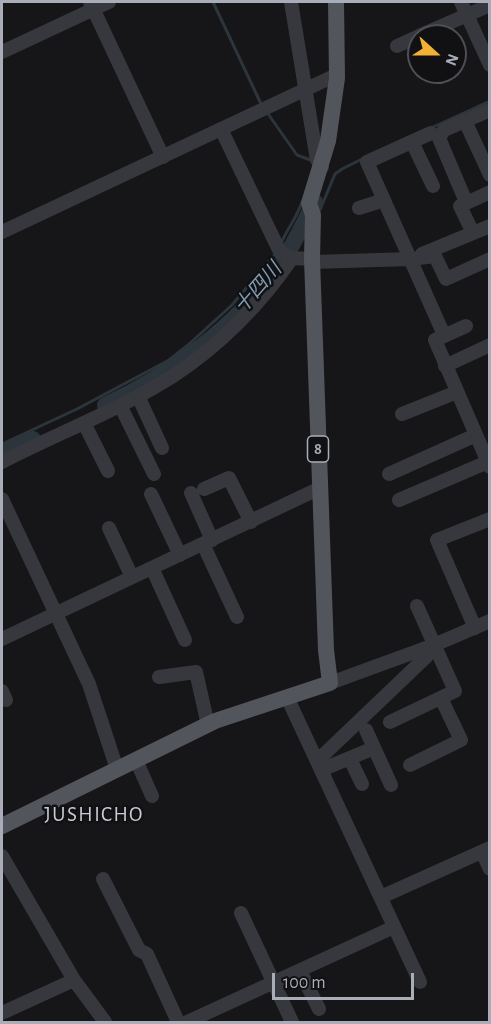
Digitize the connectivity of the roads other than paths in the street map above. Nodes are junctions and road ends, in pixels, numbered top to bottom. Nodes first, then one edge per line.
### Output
1 (109, 2) edge
2 (291, 2) edge
3 (336, 2) edge
4 (462, 2) edge
5 (91, 5) edge
6 (489, 5) edge
7 (467, 15) junction
8 (446, 24) edge
9 (407, 41) edge
10 (397, 46) dead end
11 (2, 52) edge
12 (489, 64) edge
13 (337, 78) junction
14 (305, 89) junction
15 (489, 110) edge
16 (465, 121) junction
17 (221, 129) junction
18 (431, 133) dead end
19 (412, 142) junction
20 (163, 157) junction
21 (322, 167) junction
22 (489, 175) edge
23 (433, 186) dead end
24 (489, 192) edge
25 (384, 200) junction
26 (466, 202) junction
27 (358, 208) dead end
28 (489, 226) edge
29 (2, 232) edge
30 (473, 233) junction
31 (286, 255) junction
32 (411, 259) junction
33 (489, 259) edge
34 (312, 260) junction
35 (446, 279) junction
36 (424, 290) junction
37 (466, 326) dead end
38 (444, 335) junction
39 (489, 345) edge
40 (445, 366) junction
41 (457, 392) junction
42 (138, 396) junction
43 (120, 405) junction
44 (402, 414) dead end
45 (84, 423) junction
46 (476, 435) junction
47 (162, 448) dead end
48 (2, 462) edge
49 (489, 463) edge
50 (108, 471) dead end
51 (154, 474) dead end
52 (389, 474) dead end
53 (320, 488) junction
54 (151, 494) dead end
55 (2, 499) edge
56 (399, 500) dead end
57 (489, 519) edge
58 (250, 522) junction
59 (109, 528) dead end
60 (207, 542) junction
61 (180, 555) junction
62 (152, 568) junction
63 (132, 577) junction
64 (417, 606) dead end
65 (55, 613) junction
66 (237, 617) dead end
67 (489, 621) edge
68 (475, 628) junction
69 (3, 634) edge
70 (186, 640) dead end
71 (434, 645) junction
72 (159, 677) dead end
73 (330, 683) junction
74 (286, 697) junction
75 (441, 698) junction
76 (390, 722) dead end
77 (208, 725) junction
78 (366, 730) dead end
79 (374, 748) junction
80 (350, 759) junction
81 (136, 760) junction
82 (319, 765) junction
83 (410, 765) dead end
84 (117, 769) junction
85 (362, 784) dead end
86 (391, 785) dead end
87 (152, 796) dead end
88 (2, 826) edge
89 (486, 850) edge
90 (2, 856) edge
91 (489, 869) edge
92 (103, 879) dead end
93 (381, 897) junction
94 (242, 913) dead end
95 (394, 927) junction
96 (300, 970) junction
97 (74, 980) junction
98 (420, 981) dead end
99 (273, 983) junction
100 (319, 1009) dead end
101 (2, 1013) edge
102 (105, 1023) edge
103 (178, 1023) edge
104 (187, 1023) edge
105 (292, 1023) edge

1 - 5 street
2 - 14 street
3 - 13 main road, 8
4 - 7 street
5 - 11 street
5 - 20 street
6 - 7 street
7 - 8 street
7 - 12 street
9 - 10 street
13 - 14 street
13 - 21 main road, 8
14 - 17 street
14 - 21 street
15 - 16 street
16 - 22 street
16 - 26 street
17 - 20 street
17 - 31 street
18 - 19 street
19 - 23 street
19 - 25 street
20 - 29 street
21 - 34 main road, 8
24 - 26 street
25 - 27 street
25 - 32 street
26 - 30 street
28 - 30 street
30 - 32 street
31 - 34 street
31 - 42 street
32 - 34 street
32 - 35 street
32 - 36 street
33 - 35 street
34 - 53 main road, 8
35 - 36 street
36 - 38 street
37 - 38 street
38 - 40 street
39 - 40 street
40 - 41 street
41 - 44 street
41 - 46 street
42 - 43 street
42 - 47 street
43 - 45 street
43 - 51 street
45 - 48 street
45 - 50 street
46 - 49 street
46 - 52 street
49 - 56 street
53 - 58 street
53 - 73 main road, 8
54 - 61 street
55 - 65 street
57 - 68 street
58 - 60 street
58 - 60 street
59 - 63 street
60 - 61 street
60 - 66 street
61 - 62 street
62 - 63 street
62 - 70 street
63 - 65 street
64 - 71 street
65 - 69 street
65 - 84 street
67 - 68 street
68 - 71 street
71 - 73 street
71 - 75 street
71 - 82 street
72 - 77 street
73 - 74 main road
74 - 77 main road
74 - 82 street
75 - 76 street
75 - 83 street
77 - 81 main road
78 - 79 street
79 - 80 street
79 - 86 street
80 - 82 street
80 - 85 street
81 - 84 main road
81 - 87 street
82 - 93 street
84 - 88 main road
89 - 91 street
89 - 93 street
90 - 97 street
92 - 103 street
93 - 95 street
94 - 99 street
95 - 96 street
95 - 98 street
96 - 99 street
96 - 100 street
97 - 101 street
97 - 102 street
99 - 104 street
99 - 105 street

